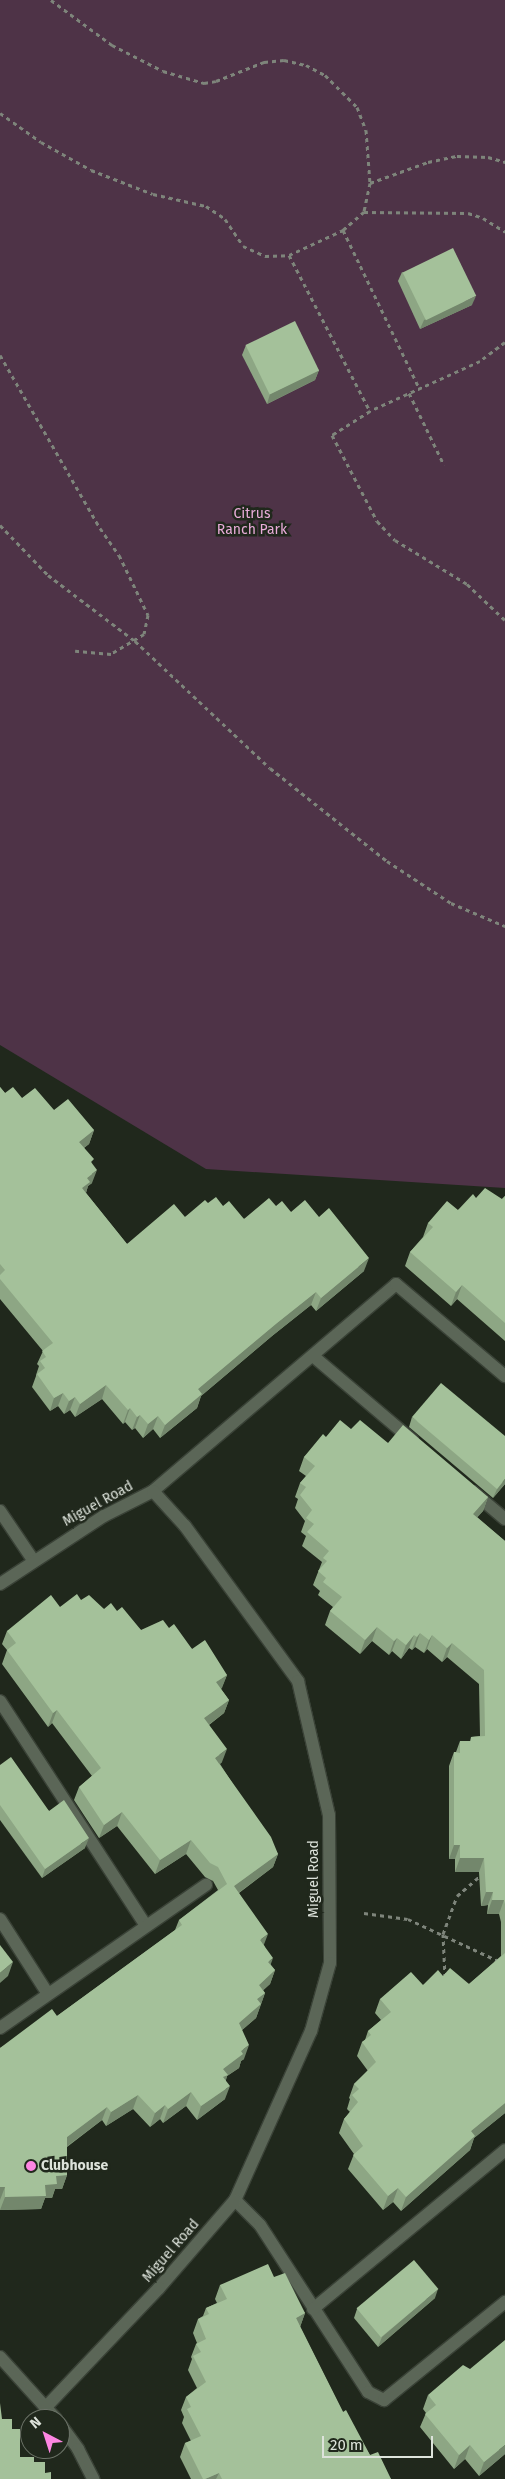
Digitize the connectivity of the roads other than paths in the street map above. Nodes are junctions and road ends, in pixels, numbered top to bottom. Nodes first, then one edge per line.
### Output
1 (313, 1356) junction
2 (505, 1376) edge
3 (424, 1450) edge
4 (461, 1482) edge
5 (153, 1491) junction
6 (0, 1512) edge
7 (505, 1520) edge
8 (33, 1560) junction
9 (0, 1584) edge
10 (0, 1701) edge
11 (206, 1885) dead end
12 (0, 1919) edge
13 (146, 1926) junction
14 (48, 1994) junction
15 (0, 2028) edge
16 (505, 2150) edge
17 (235, 2200) junction
18 (505, 2302) edge
19 (313, 2309) junction
20 (0, 2357) edge
21 (46, 2406) junction
22 (48, 2409) edge
23 (70, 2438) edge
24 (93, 2479) edge

1 - 2 street
1 - 3 street
1 - 5 street
4 - 7 street
5 - 8 street, Miguel Road
5 - 17 street, Miguel Road
6 - 8 street
8 - 9 street, Miguel Road
10 - 13 street
11 - 13 street
12 - 14 street
13 - 14 street
14 - 15 street
16 - 19 street
17 - 19 street
17 - 21 street, Miguel Road
18 - 19 street
20 - 21 street
21 - 22 street
23 - 24 street

